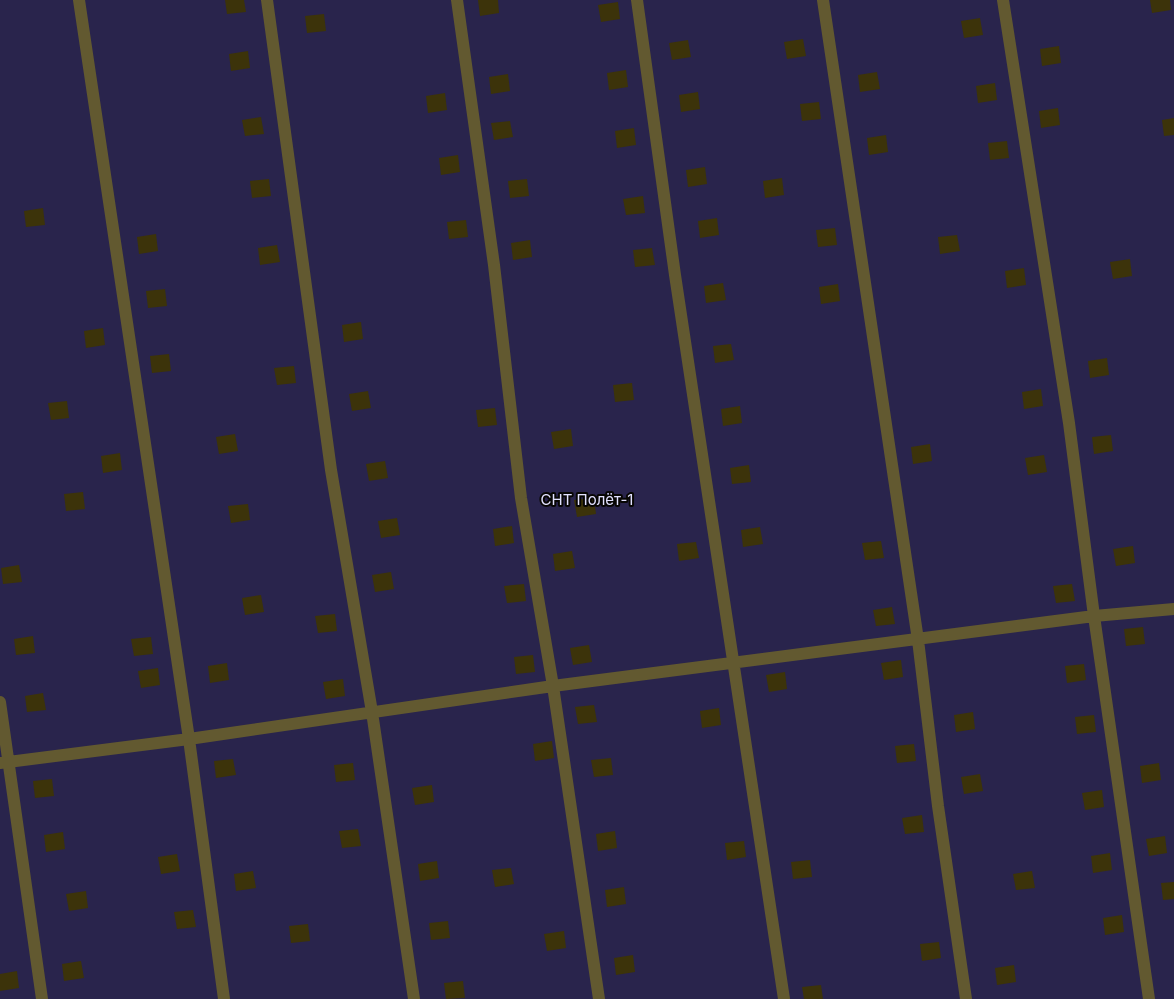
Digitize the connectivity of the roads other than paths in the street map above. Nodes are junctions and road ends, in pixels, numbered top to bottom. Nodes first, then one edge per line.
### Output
1 (79, 0) edge
2 (267, 0) edge
3 (457, 0) edge
4 (637, 0) edge
5 (823, 0) edge
6 (1003, 0) edge
7 (1174, 609) edge
8 (1094, 616) junction
9 (918, 640) junction
10 (734, 663) junction
11 (553, 686) junction
12 (0, 702) edge
13 (372, 712) junction
14 (189, 739) junction
15 (4, 762) edge
16 (42, 999) edge
17 (224, 999) edge
18 (414, 999) edge
19 (599, 999) edge
20 (784, 999) edge
21 (966, 999) edge
22 (1149, 999) edge

1 - 14 lane
2 - 13 lane
3 - 11 lane
4 - 10 lane
5 - 9 lane
6 - 8 lane
7 - 8 lane
8 - 9 lane
8 - 22 lane
9 - 10 lane
9 - 21 lane
10 - 11 lane
10 - 20 lane
11 - 13 lane
11 - 19 lane
12 - 15 lane
13 - 14 lane
13 - 18 lane
14 - 15 lane
14 - 17 lane
15 - 16 lane

